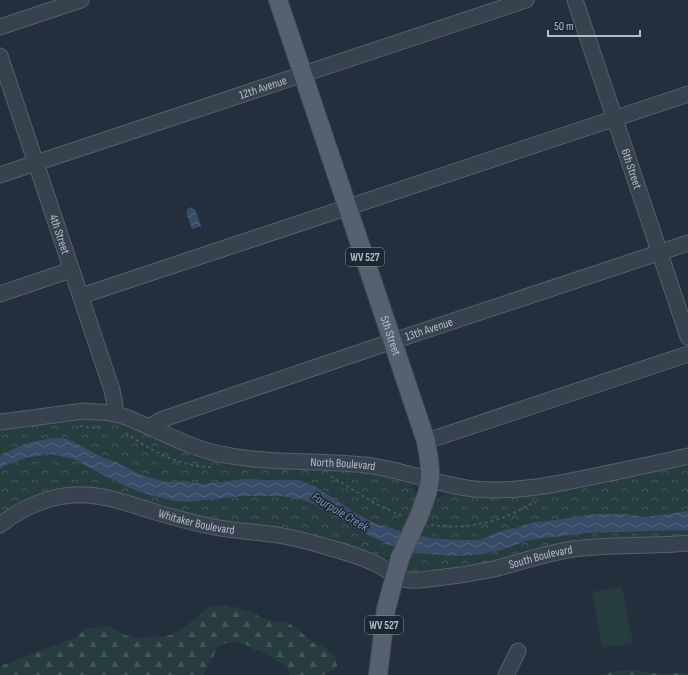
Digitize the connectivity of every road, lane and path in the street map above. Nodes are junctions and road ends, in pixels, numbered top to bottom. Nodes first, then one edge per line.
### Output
1 (81, 0) edge
2 (278, 0) edge
3 (526, 0) edge
4 (575, 0) edge
5 (0, 27) edge
6 (0, 56) edge
7 (303, 74) junction
8 (688, 94) edge
9 (615, 119) junction
10 (36, 163) junction
11 (0, 175) edge
12 (348, 208) junction
13 (688, 243) edge
14 (660, 253) junction
15 (72, 270) junction
16 (0, 294) edge
17 (81, 296) junction
18 (688, 337) edge
19 (393, 341) junction
20 (688, 354) edge
21 (113, 414) junction
22 (0, 422) edge
23 (150, 427) junction
24 (426, 441) junction
25 (688, 456) edge
26 (430, 481) junction
27 (0, 525) edge
28 (688, 543) edge
29 (397, 567) junction
30 (518, 651) dead end
31 (378, 675) edge
32 (506, 675) edge

1 - 5 street
2 - 7 main road, 5th Street / WV 527
3 - 7 street, 12th Avenue
4 - 9 street, 6th Street
6 - 10 street, 4th Street
7 - 10 street, 12th Avenue
7 - 12 main road, 5th Street / WV 527
8 - 9 street
9 - 12 street
9 - 14 street, 6th Street
10 - 11 street, 12th Avenue
10 - 15 street, 4th Street
12 - 17 street
12 - 19 main road, 5th Street / WV 527
13 - 14 street, 13th Avenue
14 - 18 street, 6th Street
14 - 19 street, 13th Avenue
15 - 16 street
15 - 17 street, 4th Street
17 - 21 street, 4th Street
19 - 23 street, 13th Avenue
19 - 24 main road, 5th Street / WV 527
20 - 24 street
21 - 22 street, North Boulevard
21 - 23 street, North Boulevard
23 - 26 street, North Boulevard
24 - 26 main road, 5th Street / WV 527
25 - 26 street, North Boulevard
26 - 29 main road, 5th Street / WV 527, bridge
27 - 29 street, Whitaker Boulevard
28 - 29 street, South Boulevard
29 - 31 main road, 5th Street / WV 527
30 - 32 street

